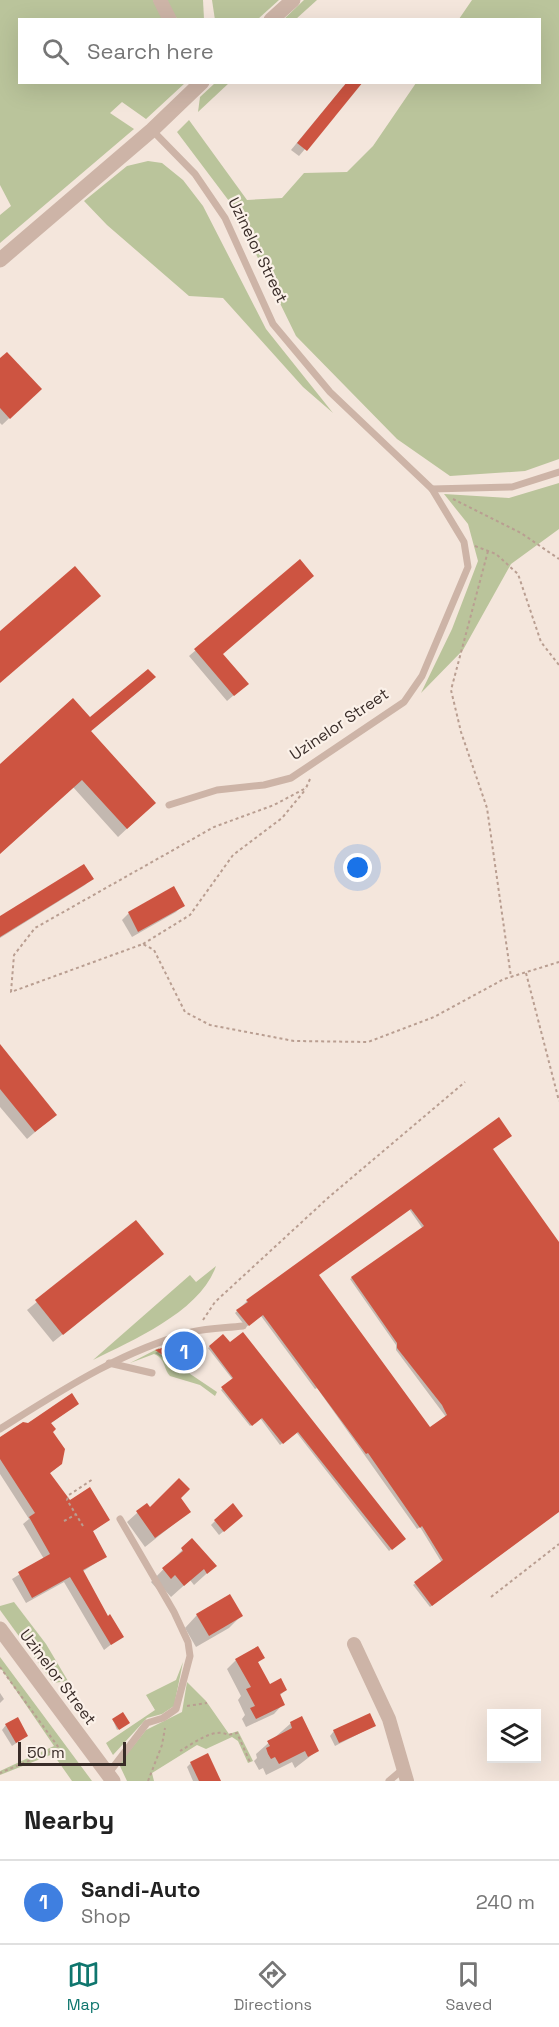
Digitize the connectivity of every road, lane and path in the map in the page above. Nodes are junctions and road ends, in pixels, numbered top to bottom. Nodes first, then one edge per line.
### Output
1 (160, 0) edge
2 (293, 0) edge
3 (169, 18) edge
4 (274, 18) edge
5 (201, 84) edge
6 (152, 130) junction
7 (0, 260) edge
8 (559, 472) edge
9 (432, 489) junction
10 (464, 542) junction
11 (488, 551) junction
12 (559, 559) edge
13 (559, 665) edge
14 (317, 761) junction
15 (306, 788) junction
16 (169, 805) dead end
17 (143, 944) junction
18 (559, 962) edge
19 (526, 972) junction
20 (512, 977) junction
21 (465, 1082) dead end
22 (559, 1101) edge
23 (243, 1326) dead end
24 (194, 1332) junction
25 (110, 1363) junction
26 (152, 1373) dead end
27 (0, 1429) edge
28 (93, 1479) dead end
29 (75, 1514) junction
30 (83, 1515) dead end
31 (78, 1518) junction
32 (120, 1519) dead end
33 (64, 1521) dead end
34 (83, 1526) dead end
35 (559, 1544) edge
36 (491, 1597) dead end
37 (0, 1629) edge
38 (354, 1644) dead end
39 (0, 1667) edge
40 (207, 1703) dead end
41 (176, 1709) junction
42 (165, 1728) dead end
43 (180, 1751) dead end
44 (250, 1762) dead end
45 (0, 1773) edge
46 (405, 1776) edge
47 (110, 1778) edge
48 (148, 1781) edge
49 (389, 1781) edge

1 - 3 street
2 - 4 street
5 - 6 street
6 - 7 street
6 - 9 lane, Uzinelor Street
8 - 9 lane
9 - 10 lane, Uzinelor Street
9 - 12 path
10 - 11 path
10 - 14 lane, Uzinelor Street
11 - 13 path
11 - 20 path
14 - 15 path
14 - 16 lane, Uzinelor Street
15 - 17 path
15 - 17 path
17 - 20 path
18 - 19 path
19 - 20 path
19 - 22 path
21 - 24 path
23 - 24 lane
24 - 25 lane
25 - 26 lane
25 - 27 lane
28 - 29 path
29 - 31 path
29 - 33 path
30 - 31 path
31 - 34 path
32 - 41 lane
35 - 36 path
37 - 47 street, Uzinelor Street
38 - 46 street
39 - 45 path
40 - 41 path
41 - 47 lane, Uzinelor Street
42 - 48 path
43 - 44 path
46 - 49 lane

